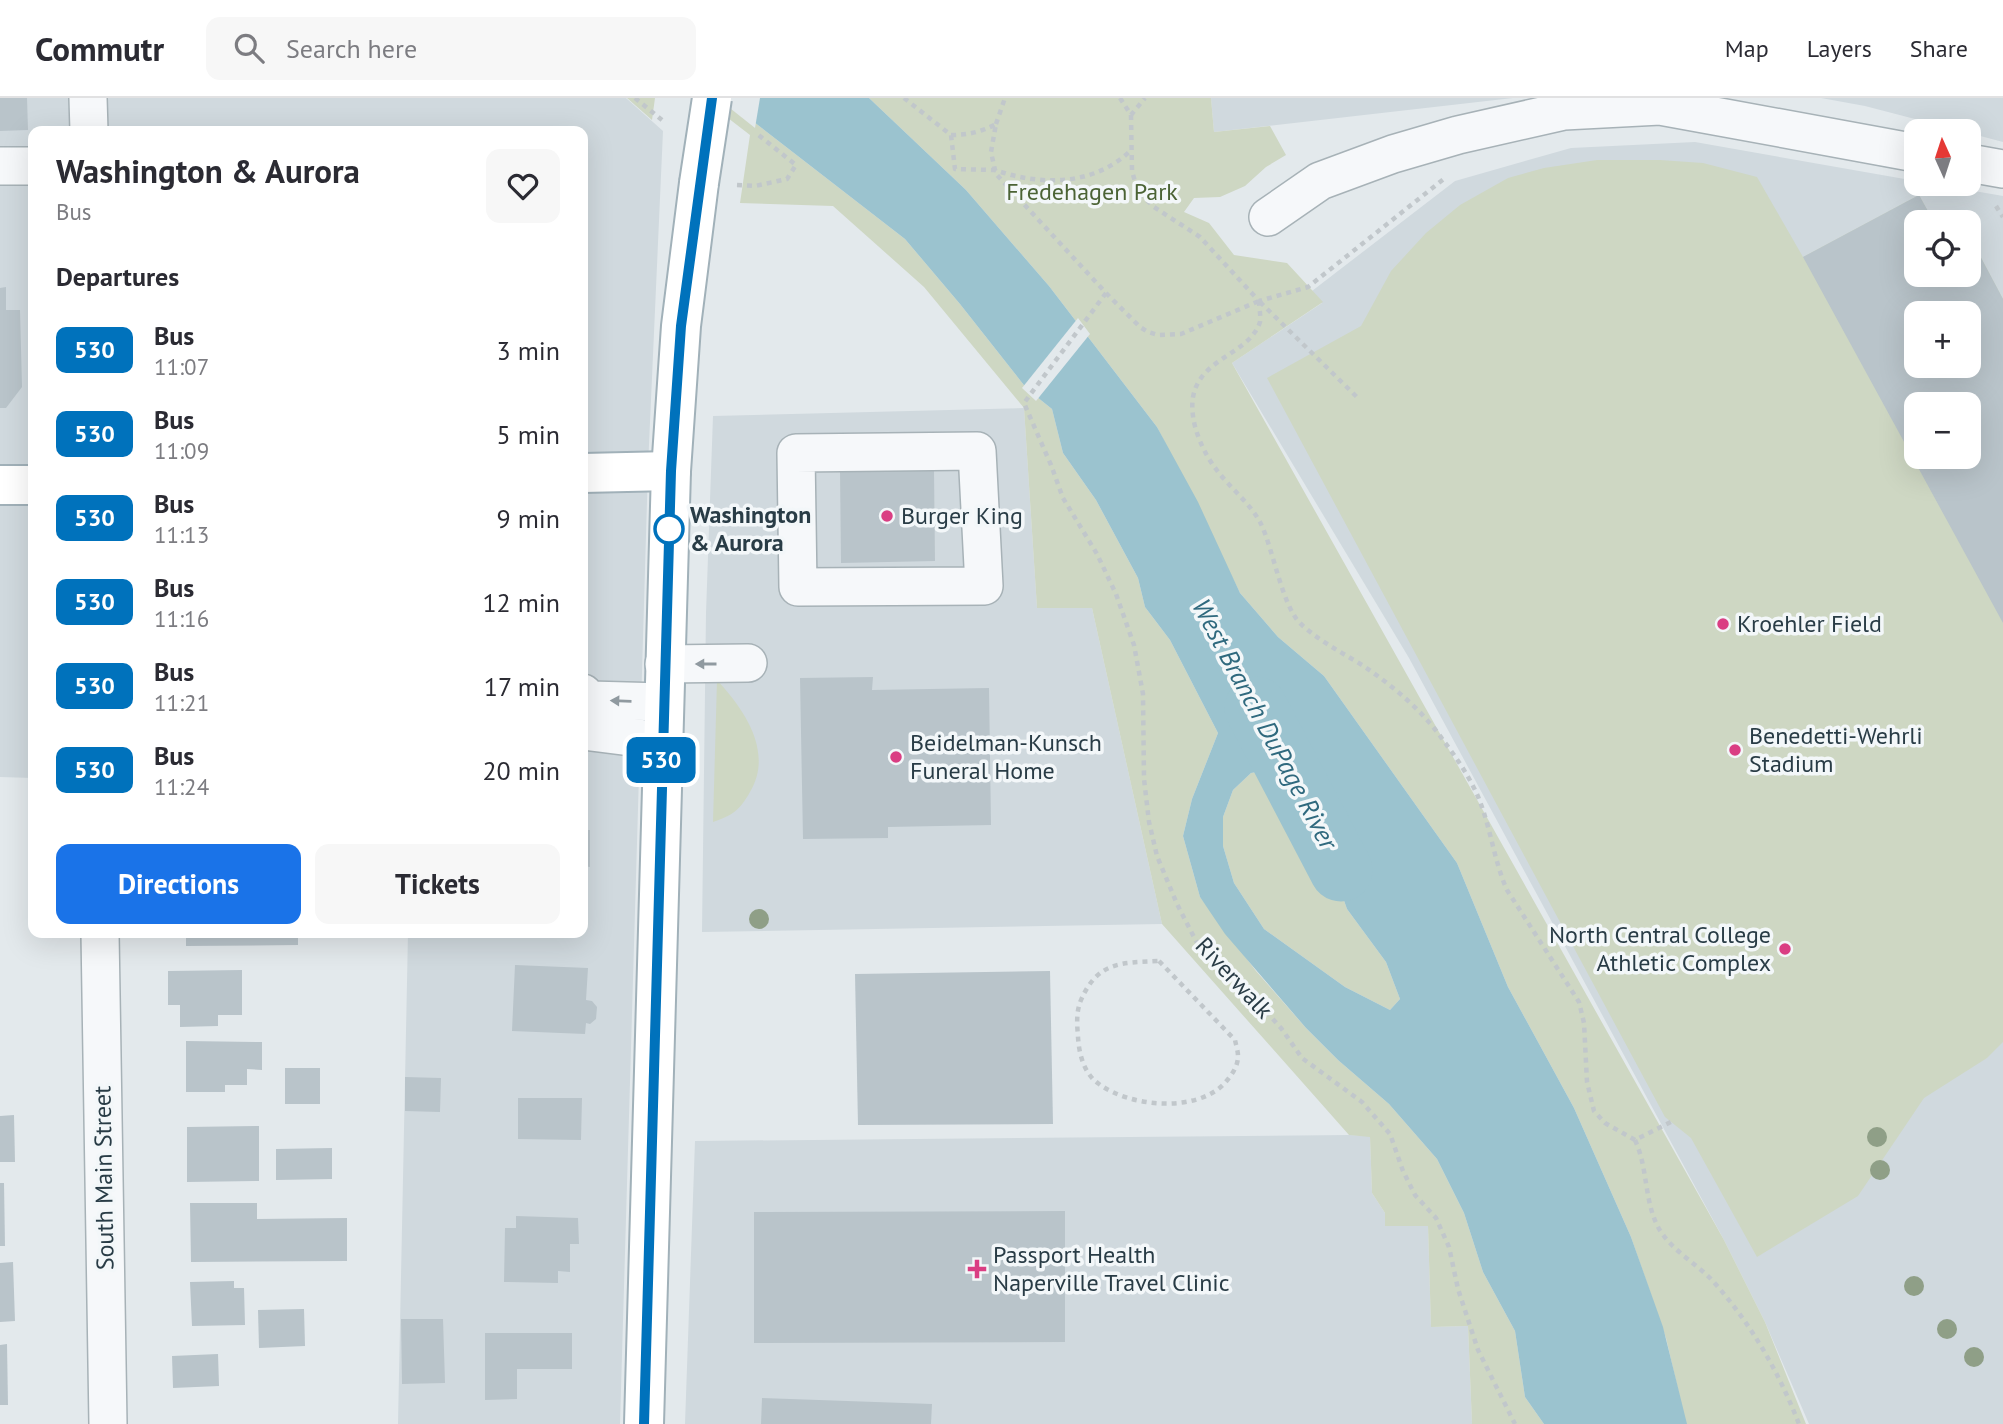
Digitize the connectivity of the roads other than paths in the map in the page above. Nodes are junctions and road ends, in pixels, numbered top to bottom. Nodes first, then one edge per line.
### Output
1 (88, 98) edge
2 (712, 98) edge
3 (89, 126) edge
4 (1904, 151) edge
5 (1981, 165) edge
6 (0, 166) edge
7 (28, 166) edge
8 (2003, 169) edge
9 (1268, 217) dead end
10 (671, 471) junction
11 (796, 471) joint
12 (588, 474) edge
13 (0, 485) edge
14 (28, 485) edge
15 (748, 663) dead end
16 (664, 664) junction
17 (588, 698) edge
18 (663, 702) junction
19 (588, 732) edge
20 (661, 750) junction
21 (588, 753) edge
22 (100, 938) edge
23 (108, 1424) edge
24 (644, 1424) edge

1 - 3 street
2 - 10 main road, bridge
4 - 9 street
5 - 8 street
6 - 7 street
10 - 12 main road
10 - 16 main road
11 - 11 street
13 - 14 main road
15 -> 16 street
16 - 18 main road
18 -> 17 street
18 - 20 main road
19 - 20 street
20 - 21 street
20 - 24 main road
22 - 23 street, South Main Street

